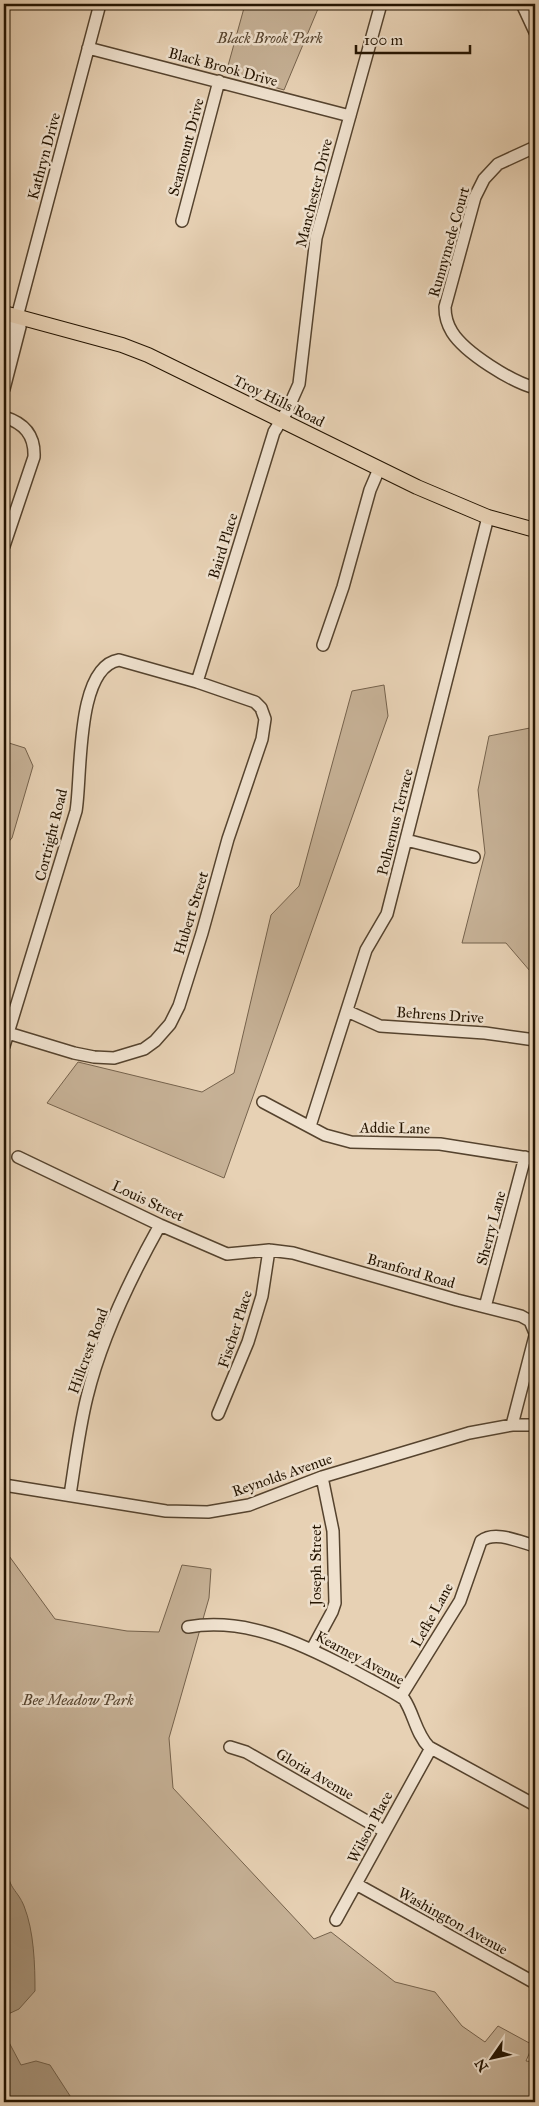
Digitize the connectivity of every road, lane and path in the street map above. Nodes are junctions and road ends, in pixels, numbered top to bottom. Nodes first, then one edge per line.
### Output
1 (100, 4) edge
2 (381, 4) edge
3 (522, 4) edge
4 (535, 32) edge
5 (88, 48) junction
6 (219, 81) junction
7 (350, 116) junction
8 (535, 147) edge
9 (182, 221) dead end
10 (11, 315) edge
11 (4, 351) edge
12 (535, 388) edge
13 (4, 389) edge
14 (4, 417) edge
15 (281, 420) junction
16 (379, 469) junction
17 (488, 517) junction
18 (535, 530) edge
19 (4, 546) edge
20 (323, 645) dead end
21 (197, 682) junction
22 (406, 840) junction
23 (474, 857) dead end
24 (346, 1011) junction
25 (8, 1032) junction
26 (535, 1040) edge
27 (4, 1046) edge
28 (263, 1102) dead end
29 (310, 1126) junction
30 (18, 1157) dead end
31 (530, 1158) edge
32 (160, 1225) junction
33 (270, 1250) junction
34 (485, 1307) junction
35 (535, 1334) edge
36 (218, 1414) dead end
37 (512, 1425) junction
38 (535, 1425) edge
39 (322, 1476) junction
40 (4, 1485) edge
41 (70, 1495) junction
42 (535, 1546) edge
43 (188, 1627) dead end
44 (312, 1650) junction
45 (401, 1696) junction
46 (230, 1747) dead end
47 (431, 1748) junction
48 (535, 1805) edge
49 (384, 1831) junction
50 (356, 1884) junction
51 (336, 1920) dead end
52 (535, 1984) edge

1 - 5 street, Kathryn Drive
2 - 7 street, Manchester Drive
3 - 4 street
5 - 6 street, Black Brook Drive
5 - 10 street, Kathryn Drive
6 - 7 street, Black Brook Drive
6 - 9 street, Seamount Drive
7 - 15 street, Manchester Drive
8 - 12 street, Runnymede Court
10 - 11 street
10 - 13 street
10 - 15 main road, Troy Hills Road
14 - 19 street
15 - 16 main road, Troy Hills Road
15 - 21 street, Baird Place
16 - 17 main road, Troy Hills Road
16 - 20 street
17 - 18 main road, Troy Hills Road
17 - 22 street, Polhemus Terrace
21 - 25 street, Cortright Road
21 - 25 street, Hubert Street
22 - 23 street
22 - 24 street, Polhemus Terrace
24 - 26 street, Behrens Drive
24 - 29 street, Polhemus Terrace
25 - 27 street, Cortright Road
28 - 29 street, Addie Lane
29 - 31 street, Addie Lane
30 - 32 street, Louis Street
31 - 34 street, Sherry Lane
32 - 33 street, Louis Street
32 - 41 street, Hillcrest Road
33 - 34 street, Branford Road
33 - 36 street, Fischer Place
34 - 35 street, Branford Road
35 - 37 street, Branford Road
37 - 38 street, Reynolds Avenue
37 - 39 street, Reynolds Avenue
39 - 41 street, Reynolds Avenue
39 - 44 street, Joseph Street
40 - 41 street, Reynolds Avenue
42 - 45 street, Lefke Lane
43 - 44 street, Kearney Avenue
44 - 45 street, Kearney Avenue
45 - 47 street, Kearney Avenue
46 - 49 street, Gloria Avenue
47 - 48 street, Kearney Avenue
47 - 49 street, Wilson Place
49 - 50 street, Wilson Place
50 - 51 street, Wilson Place
50 - 52 street, Washington Avenue

